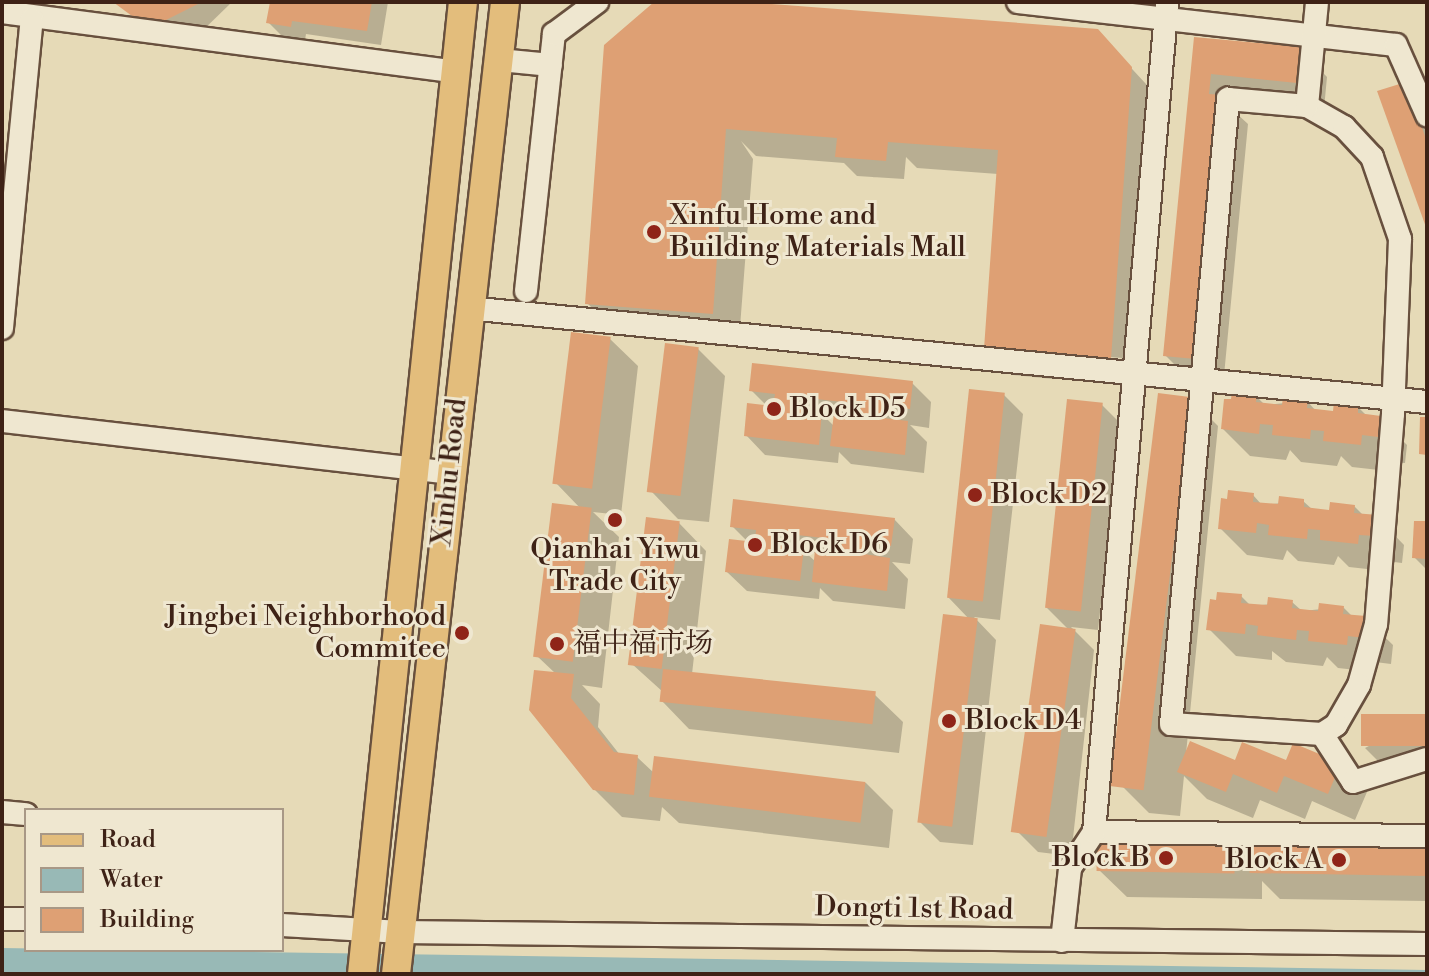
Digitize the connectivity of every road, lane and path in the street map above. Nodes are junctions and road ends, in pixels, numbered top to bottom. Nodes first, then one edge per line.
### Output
1 (597, 2) edge
2 (1018, 2) edge
3 (1317, 2) edge
4 (463, 3) edge
5 (505, 6) edge
6 (1167, 10) edge
7 (2, 12) edge
8 (32, 19) junction
9 (1314, 34) junction
10 (499, 60) junction
11 (551, 65) junction
12 (457, 72) junction
13 (1307, 106) junction
14 (1427, 115) edge
15 (526, 291) dead end
16 (468, 308) junction
17 (2, 328) edge
18 (1134, 374) junction
19 (1202, 380) junction
20 (1394, 400) junction
21 (1427, 402) edge
22 (2, 421) edge
23 (415, 469) junction
24 (449, 473) junction
25 (1322, 734) junction
26 (1427, 759) edge
27 (2, 812) edge
28 (24, 814) edge
29 (1094, 832) junction
30 (1427, 836) edge
31 (2, 919) edge
32 (24, 919) edge
33 (284, 925) edge
34 (365, 938) junction
35 (400, 938) junction
36 (1062, 941) junction
37 (1427, 944) edge
38 (362, 974) edge
39 (396, 974) edge

1 - 11 street
2 - 6 street
3 - 9 street
4 - 12 main road, Xinhu Road
5 - 10 main road, Xinhu Road
6 - 9 street
6 - 18 street
7 - 8 street
8 - 12 street
8 - 17 street
9 - 13 street
9 - 14 street
10 - 11 street
10 - 16 main road, Xinhu Road
11 - 15 street
12 - 23 main road, Xinhu Road
13 - 19 street
13 - 20 street
16 - 18 street
16 - 24 main road, Xinhu Road
18 - 19 street
18 - 29 street
19 - 20 street
19 - 25 street
20 - 21 street
20 - 25 street
22 - 23 street
23 - 24 street
23 - 34 main road, Xinhu Road
24 - 35 main road, Xinhu Road
25 - 26 street
27 - 28 street
29 - 30 street
29 - 36 street
31 - 32 street
33 - 34 street, Dongti 1st Road
34 - 35 street, Dongti 1st Road
34 - 38 main road, Xinhu Road
35 - 36 street, Dongti 1st Road
35 - 39 main road, Xinhu Road
36 - 37 street, Dongti 1st Road

